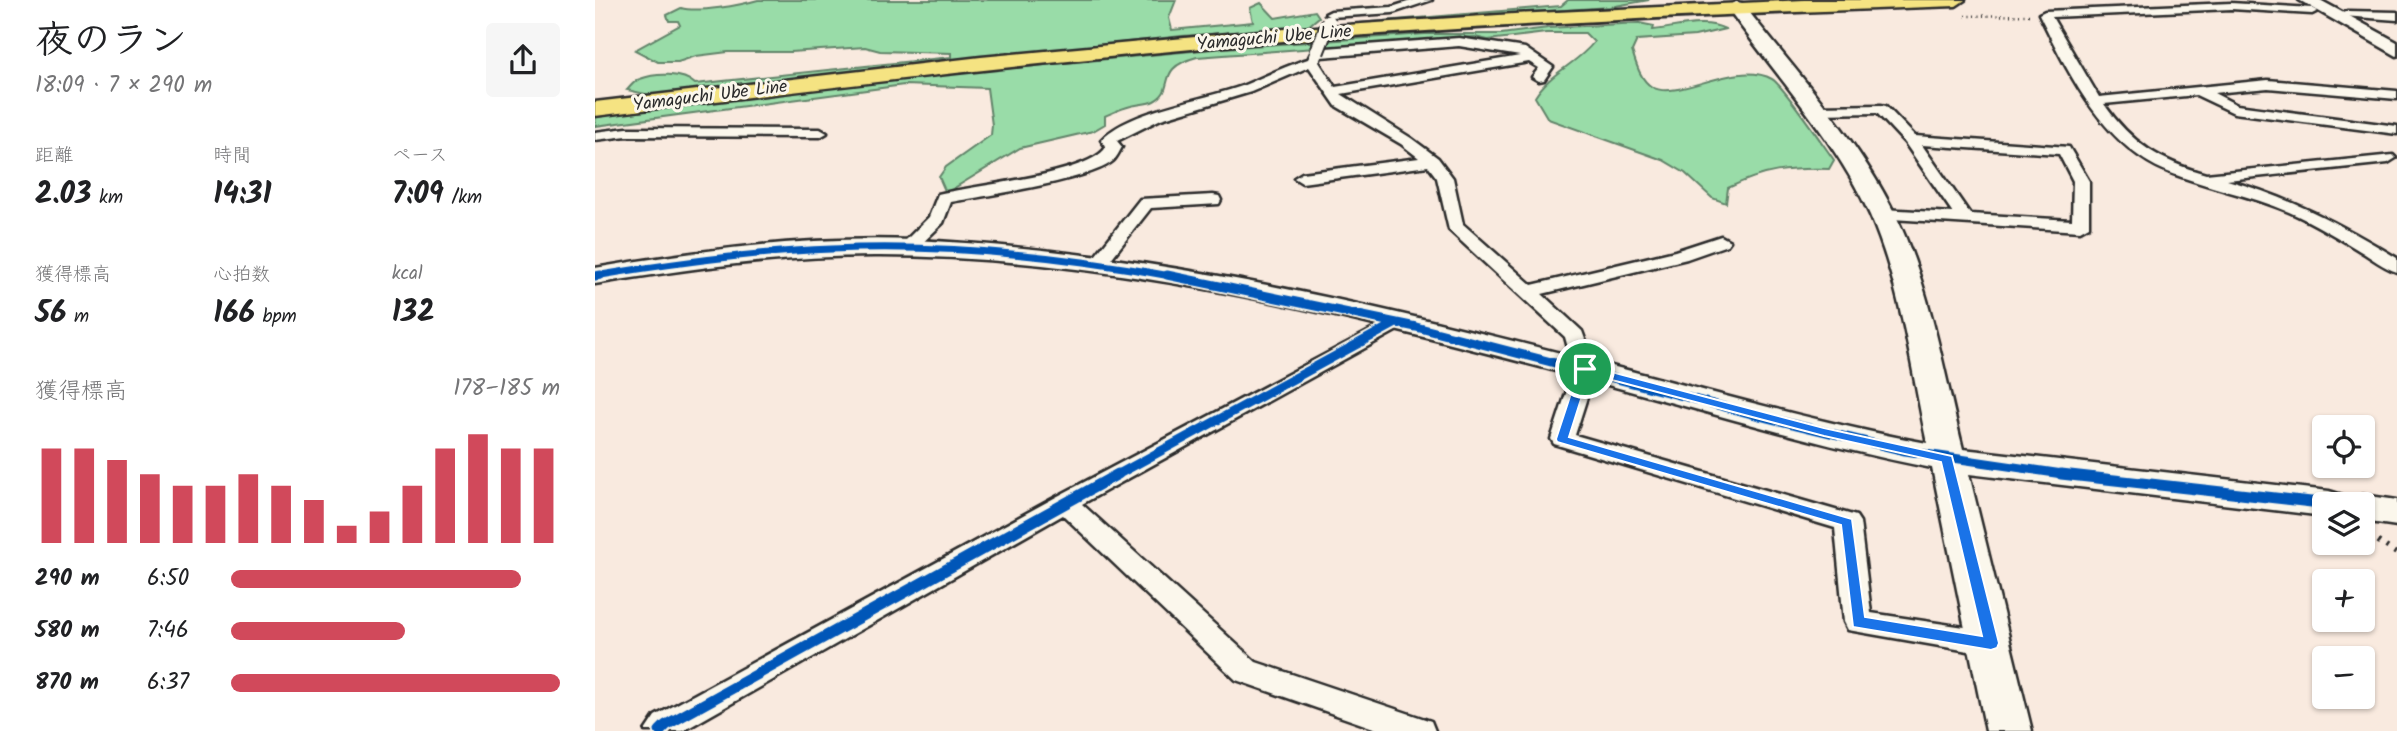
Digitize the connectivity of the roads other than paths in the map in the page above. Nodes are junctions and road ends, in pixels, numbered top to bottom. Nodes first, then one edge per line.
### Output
1 (1322, 0) edge
2 (1426, 0) edge
3 (1956, 0) edge
4 (2310, 5) edge
5 (1736, 7) junction
6 (2049, 8) edge
7 (2347, 14) dead end
8 (2366, 16) junction
9 (2397, 16) edge
10 (1330, 18) junction
11 (2397, 28) edge
12 (2397, 50) edge
13 (1315, 56) junction
14 (1533, 58) junction
15 (1539, 77) dead end
16 (2198, 91) junction
17 (1331, 92) junction
18 (2397, 95) edge
19 (2097, 101) junction
20 (595, 109) edge
21 (1815, 110) junction
22 (2397, 130) edge
23 (820, 133) dead end
24 (595, 136) edge
25 (1911, 140) junction
26 (2388, 158) dead end
27 (1432, 161) junction
28 (1301, 178) dead end
29 (2208, 181) junction
30 (1213, 200) dead end
31 (1882, 214) junction
32 (1965, 219) junction
33 (1721, 241) dead end
34 (907, 248) junction
35 (1097, 265) junction
36 (2397, 266) edge
37 (595, 276) edge
38 (1528, 292) junction
39 (1396, 323) junction
40 (1585, 369) junction
41 (1947, 459) junction
42 (2312, 502) edge
43 (1065, 503) junction
44 (1991, 643) junction
45 (660, 731) edge
46 (1419, 731) edge
47 (2009, 731) edge

1 - 10 street
2 - 10 street
3 - 5 main road, Yamaguchi Ube Line
4 - 6 street
4 - 12 street
5 - 20 main road, Yamaguchi Ube Line
5 - 21 street
6 - 19 street
7 - 8 street
8 - 9 street
8 - 11 street
10 - 13 street, bridge
13 - 14 street
13 - 17 street
13 - 34 street
14 - 15 street
14 - 17 street
16 - 18 street
16 - 19 street
16 - 22 street
17 - 27 street
19 - 29 street
21 - 25 street
21 - 31 street
23 - 24 street
25 - 32 street
25 - 32 street
26 - 29 street
27 - 28 street
27 - 38 street
29 - 36 street
30 - 35 street
31 - 32 street
31 - 41 street
33 - 38 street
34 - 35 street
34 - 37 street
35 - 39 street
38 - 40 street
39 - 40 street
39 - 43 street
40 - 41 street
40 - 44 street
41 - 42 street
41 - 44 street
43 - 45 street
43 - 46 street
44 - 47 street

